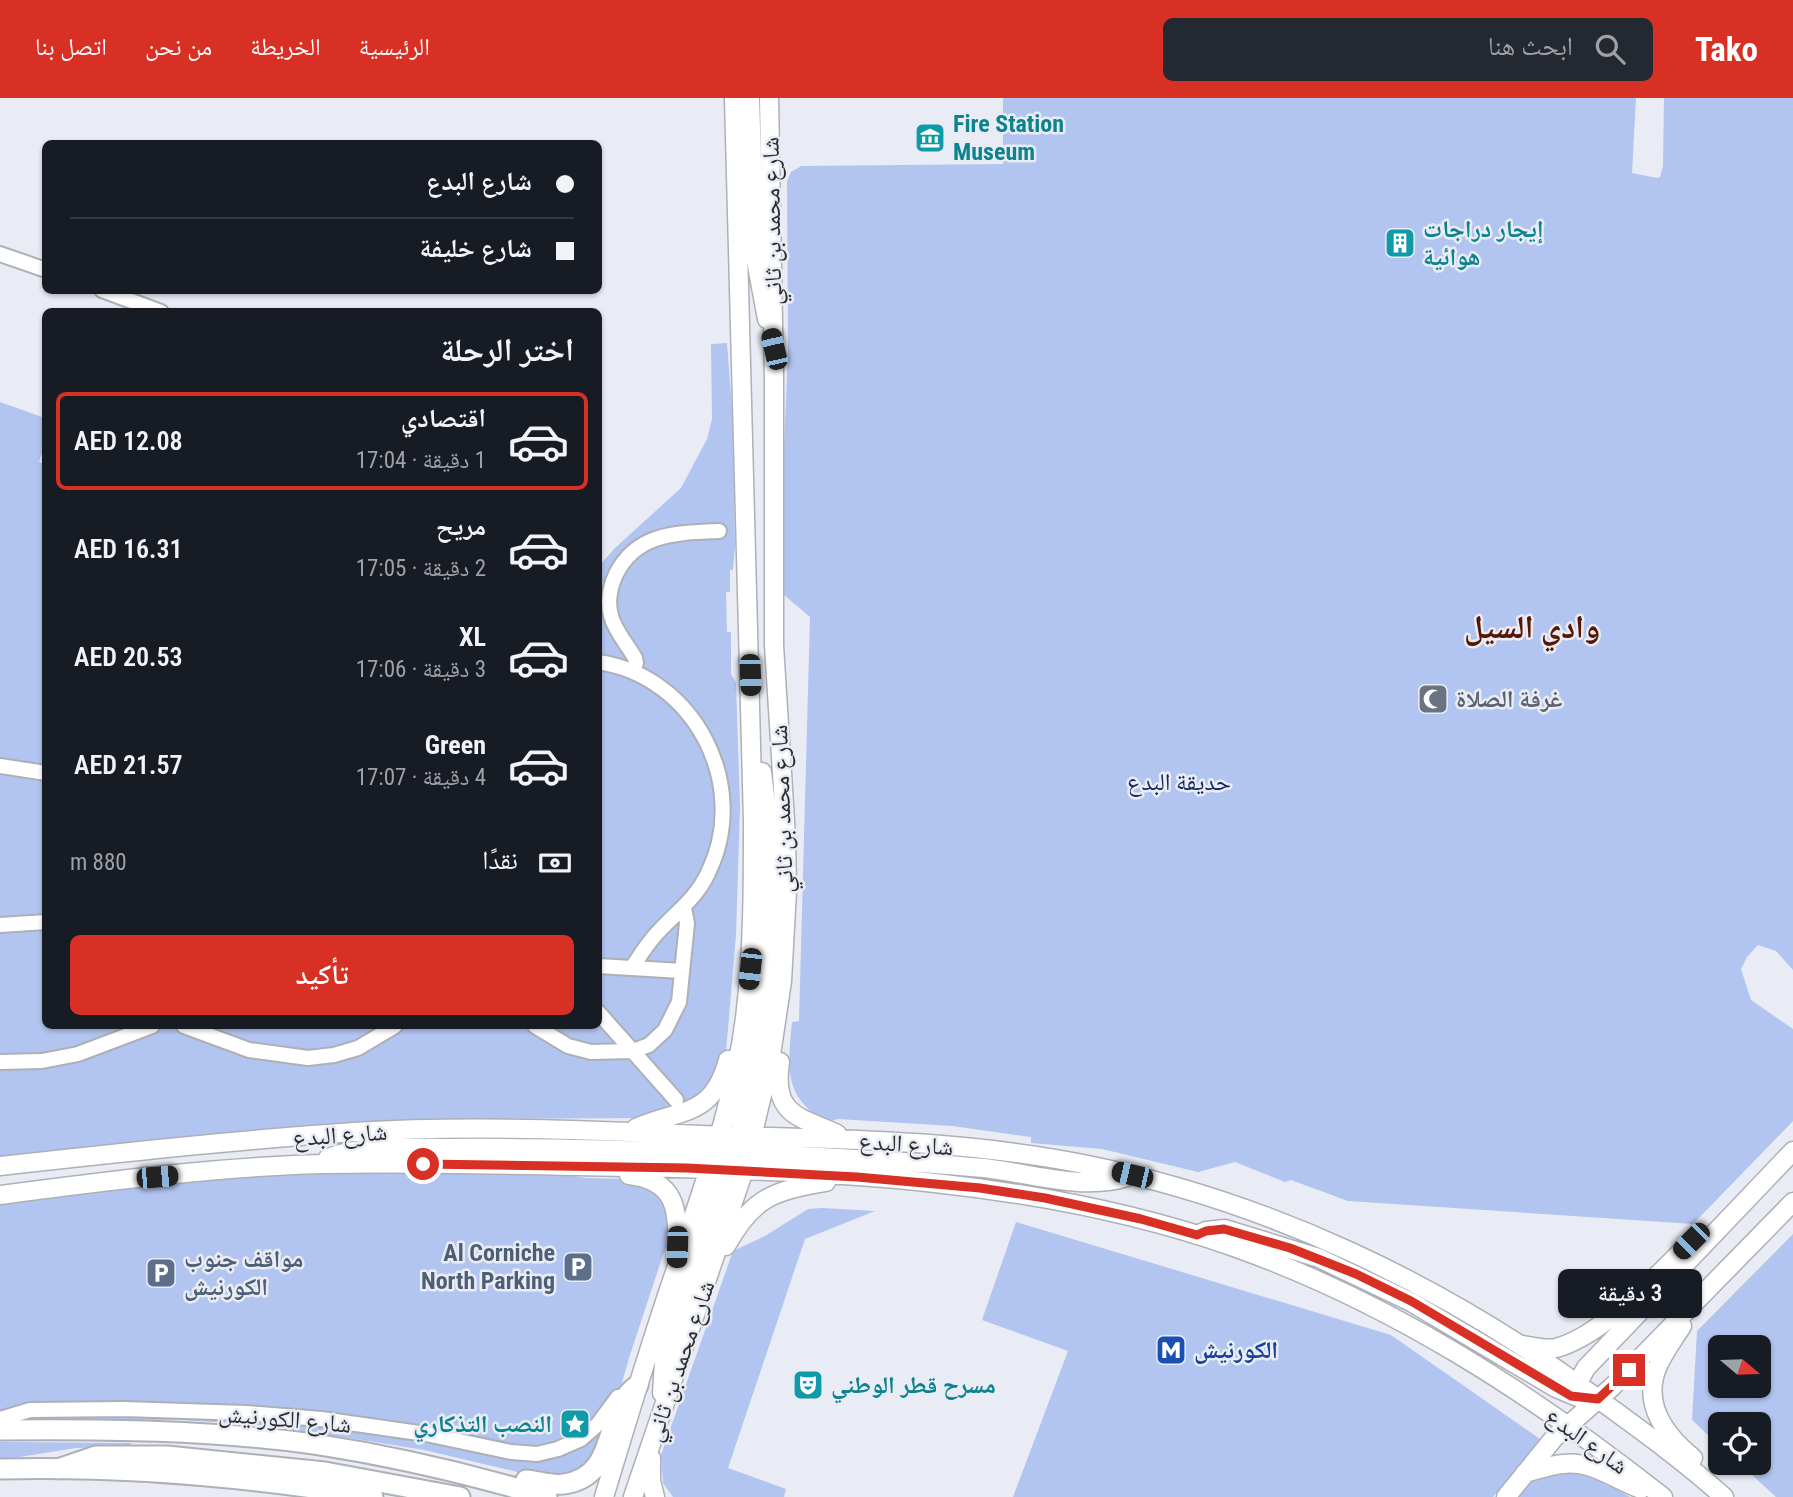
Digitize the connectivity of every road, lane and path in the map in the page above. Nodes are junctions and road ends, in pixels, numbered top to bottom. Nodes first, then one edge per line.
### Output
1 (734, 98) edge
2 (750, 98) edge
3 (769, 98) edge
4 (0, 254) edge
5 (42, 269) edge
6 (113, 294) edge
7 (151, 308) edge
8 (774, 349) junction
9 (719, 531) dead end
10 (604, 615) edge
11 (602, 663) edge
12 (633, 670) junction
13 (752, 728) junction
14 (0, 766) edge
15 (42, 773) edge
16 (684, 908) junction
17 (42, 922) edge
18 (0, 925) edge
19 (602, 966) edge
20 (632, 968) junction
21 (682, 971) junction
22 (602, 1016) edge
23 (778, 1017) junction
24 (745, 1018) junction
25 (144, 1029) edge
26 (192, 1029) edge
27 (391, 1029) edge
28 (540, 1029) edge
29 (633, 1051) junction
30 (0, 1062) edge
31 (676, 1100) dead end
32 (630, 1132) junction
33 (846, 1140) junction
34 (1793, 1151) edge
35 (732, 1152) junction
36 (319, 1164) junction
37 (0, 1166) edge
38 (567, 1166) junction
39 (1132, 1175) junction
40 (857, 1177) junction
41 (0, 1195) edge
42 (1793, 1202) edge
43 (1737, 1211) junction
44 (1197, 1235) junction
45 (677, 1266) junction
46 (710, 1274) junction
47 (1693, 1304) junction
48 (1516, 1344) junction
49 (647, 1356) junction
50 (638, 1385) junction
51 (1574, 1390) junction
52 (1598, 1399) junction
53 (663, 1406) junction
54 (0, 1419) edge
55 (1569, 1426) junction
56 (0, 1430) edge
57 (653, 1437) junction
58 (567, 1446) joint
59 (0, 1469) edge
60 (58, 1469) junction
61 (1525, 1473) junction
62 (501, 1483) junction
63 (1718, 1492) edge
64 (1661, 1496) edge
65 (373, 1497) edge
66 (460, 1497) edge
67 (547, 1497) edge
68 (604, 1497) edge
69 (634, 1497) edge
70 (655, 1497) edge
71 (1506, 1497) edge

1 - 13 main road, شارع محمد بن ثاني
2 - 8 main road
3 - 8 main road, شارع محمد بن ثاني
4 - 5 street
6 - 7 street
8 - 23 main road, شارع محمد بن ثاني
9 - 10 street
10 - 12 street
11 - 12 street
12 - 16 street
13 - 24 main road, شارع محمد بن ثاني
13 - 35 main road
14 - 15 street
16 - 20 street
16 - 21 street
17 - 18 street
19 - 20 street
20 - 21 street
21 - 29 street
22 - 29 street
23 - 33 main road
23 - 35 main road, شارع محمد بن ثاني
24 - 32 main road
24 - 35 main road, شارع محمد بن ثاني
25 - 30 street
26 - 27 street
28 - 29 street
29 - 31 street
32 - 35 main road, شارع البدع
32 - 37 main road, شارع البدع
33 - 35 main road, شارع البدع
33 - 39 main road, شارع البدع
34 - 43 main road
35 - 36 main road
35 - 38 main road, شارع البدع
35 - 39 main road
35 - 40 main road, شارع البدع
35 - 45 main road, شارع محمد بن ثاني
35 - 46 main road, شارع محمد بن ثاني
35 - 53 main road
36 - 38 main road, شارع البدع
36 - 41 main road, شارع البدع
38 - 45 main road
39 - 48 main road, شارع البدع
40 - 44 main road, شارع البدع
40 - 46 main road
42 - 47 main road
43 - 48 main road
43 - 51 main road
44 - 51 main road
44 - 55 main road, شارع البدع
45 - 49 main road, شارع محمد بن ثاني
46 - 53 main road, شارع محمد بن ثاني
47 - 52 main road
47 - 63 main road
48 - 51 main road, شارع البدع
49 - 50 main road, شارع محمد بن ثاني
49 - 58 street, شارع محمد بن ثاني
50 - 62 highway
50 - 68 main road, شارع محمد بن ثاني
51 - 52 main road
51 - 55 main road
52 - 55 main road
52 - 63 main road, شارع البدع
53 - 57 main road, شارع محمد بن ثاني
54 - 58 street, شارع الكورنيش
55 - 61 main road
55 - 64 main road, شارع البدع
56 - 62 highway, شارع الكورنيش
57 - 69 main road, شارع محمد بن ثاني
57 - 70 main road
59 - 60 highway
60 - 65 highway
60 - 66 highway
61 - 64 main road
61 - 71 main road
62 - 67 highway, شارع الكورنيش

